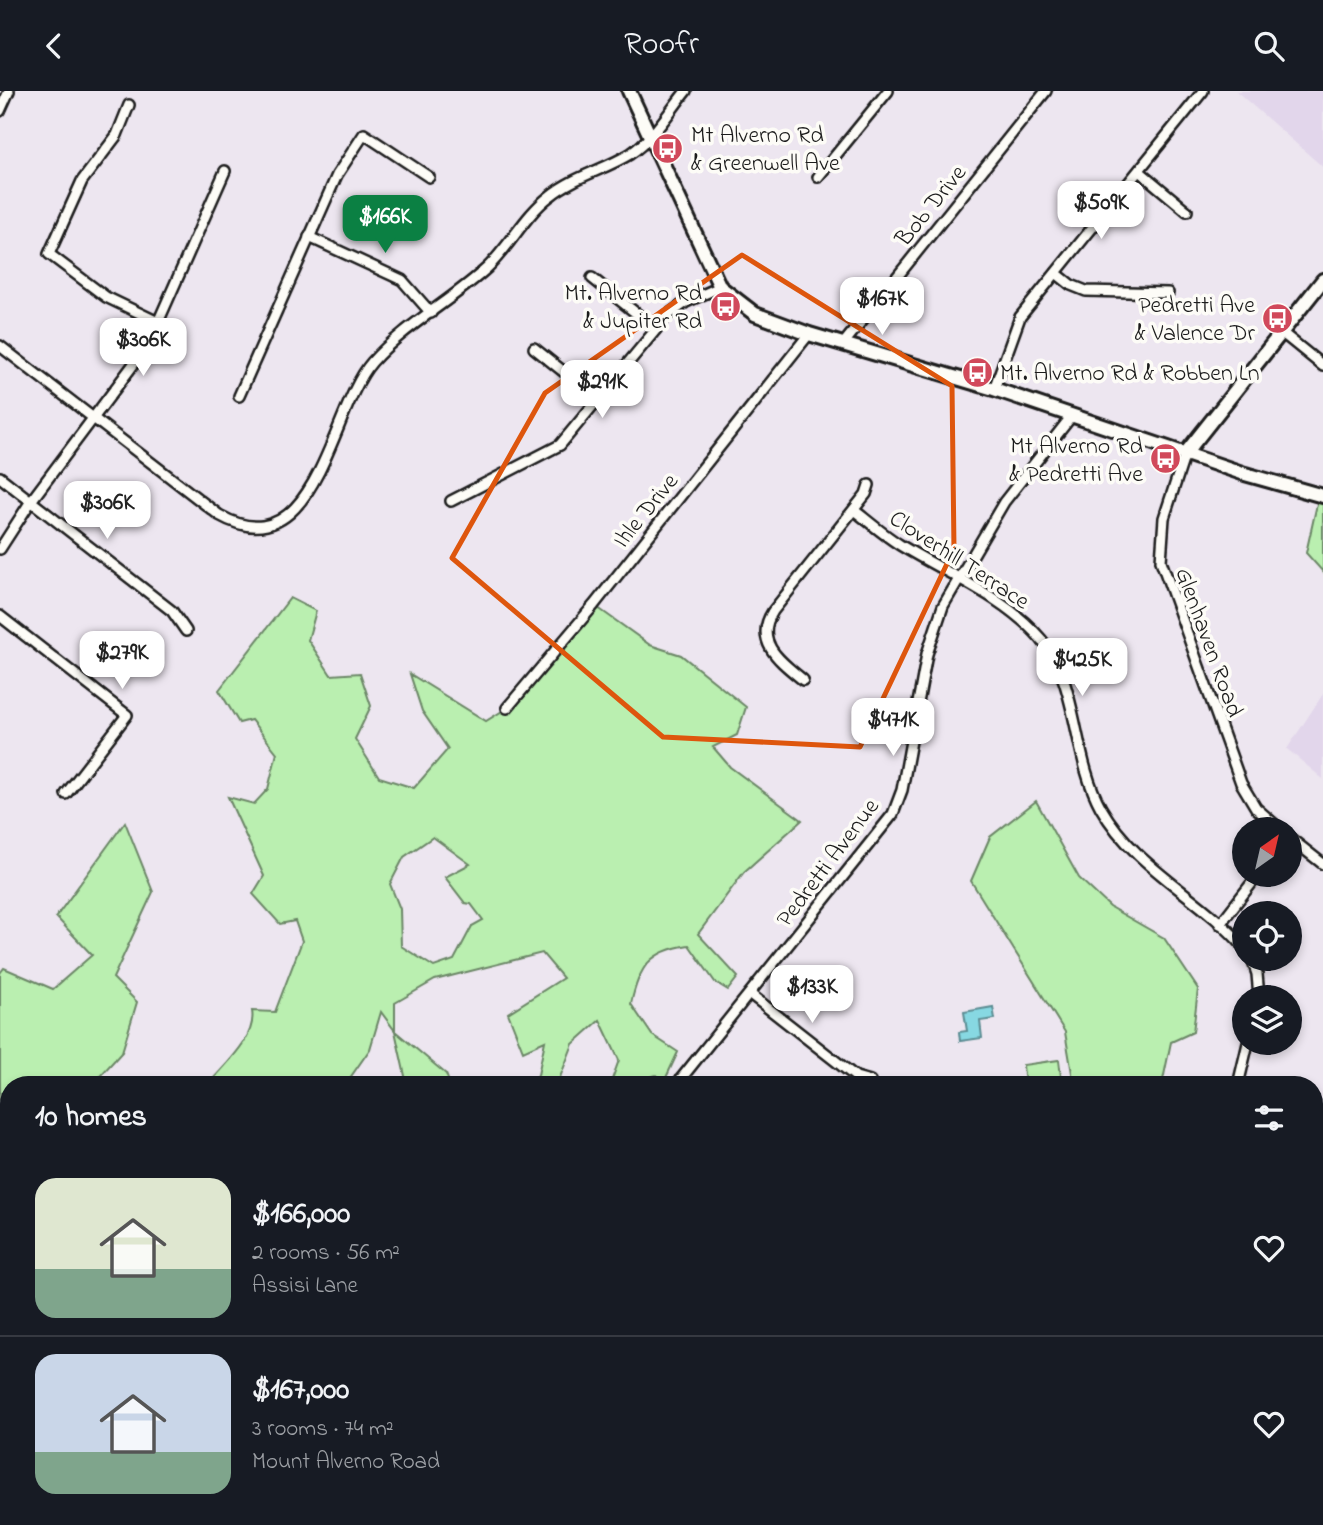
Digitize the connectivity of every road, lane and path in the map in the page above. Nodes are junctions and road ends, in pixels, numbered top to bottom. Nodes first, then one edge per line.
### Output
1 (9, 91) edge
2 (629, 91) edge
3 (686, 91) edge
4 (888, 91) edge
5 (1046, 91) edge
6 (1203, 91) edge
7 (129, 105) dead end
8 (0, 111) edge
9 (649, 137) junction
10 (225, 171) dead end
11 (1139, 171) junction
12 (429, 177) dead end
13 (818, 177) dead end
14 (1186, 211) dead end
15 (309, 237) junction
16 (1056, 273) junction
17 (592, 278) dead end
18 (1323, 280) edge
19 (720, 287) junction
20 (1168, 293) dead end
21 (432, 313) junction
22 (158, 323) junction
23 (656, 329) junction
24 (1281, 332) junction
25 (809, 334) junction
26 (844, 343) junction
27 (0, 346) edge
28 (534, 348) dead end
29 (1323, 366) edge
30 (994, 389) junction
31 (239, 396) dead end
32 (599, 400) junction
33 (1071, 417) junction
34 (93, 418) junction
35 (1185, 454) junction
36 (0, 477) edge
37 (869, 485) dead end
38 (1323, 496) edge
39 (31, 501) junction
40 (451, 501) dead end
41 (854, 510) junction
42 (0, 549) edge
43 (959, 579) junction
44 (0, 616) edge
45 (186, 631) dead end
46 (803, 680) dead end
47 (507, 708) dead end
48 (66, 794) dead end
49 (1266, 817) edge
50 (1302, 847) edge
51 (1323, 864) edge
52 (1249, 887) edge
53 (1220, 924) junction
54 (1232, 936) edge
55 (750, 995) junction
56 (1245, 1055) edge
57 (683, 1076) edge
58 (847, 1076) edge
59 (1240, 1076) edge

1 - 8 street
2 - 9 street
3 - 9 street
4 - 13 street
5 - 26 street, Bob Drive
6 - 11 street
7 - 22 street
9 - 19 street
9 - 21 street
10 - 22 street
11 - 14 street
11 - 16 street
12 - 15 street
15 - 21 street
15 - 31 street
16 - 20 street
16 - 30 street
17 - 23 street
18 - 24 street
19 - 23 street
19 - 25 street
21 - 34 street
22 - 34 street
23 - 32 street
24 - 29 street
24 - 35 street
25 - 26 street
25 - 47 street, Ihle Drive
26 - 30 street
27 - 34 street
28 - 32 street
30 - 33 street
32 - 40 street
33 - 35 street
33 - 43 street, Pedretti Avenue
34 - 39 street
35 - 38 street
35 - 49 street, Glenhaven Road
36 - 39 street
37 - 41 street, Cloverhill Terrace
39 - 42 street
39 - 45 street
41 - 43 street, Cloverhill Terrace
41 - 46 street, Cloverhill Terrace
43 - 53 street, Cloverhill Terrace
43 - 55 street, Pedretti Avenue
44 - 48 street
50 - 51 street
52 - 53 street
53 - 54 street, Cloverhill Terrace
55 - 57 street, Pedretti Avenue
55 - 58 street
56 - 59 street

